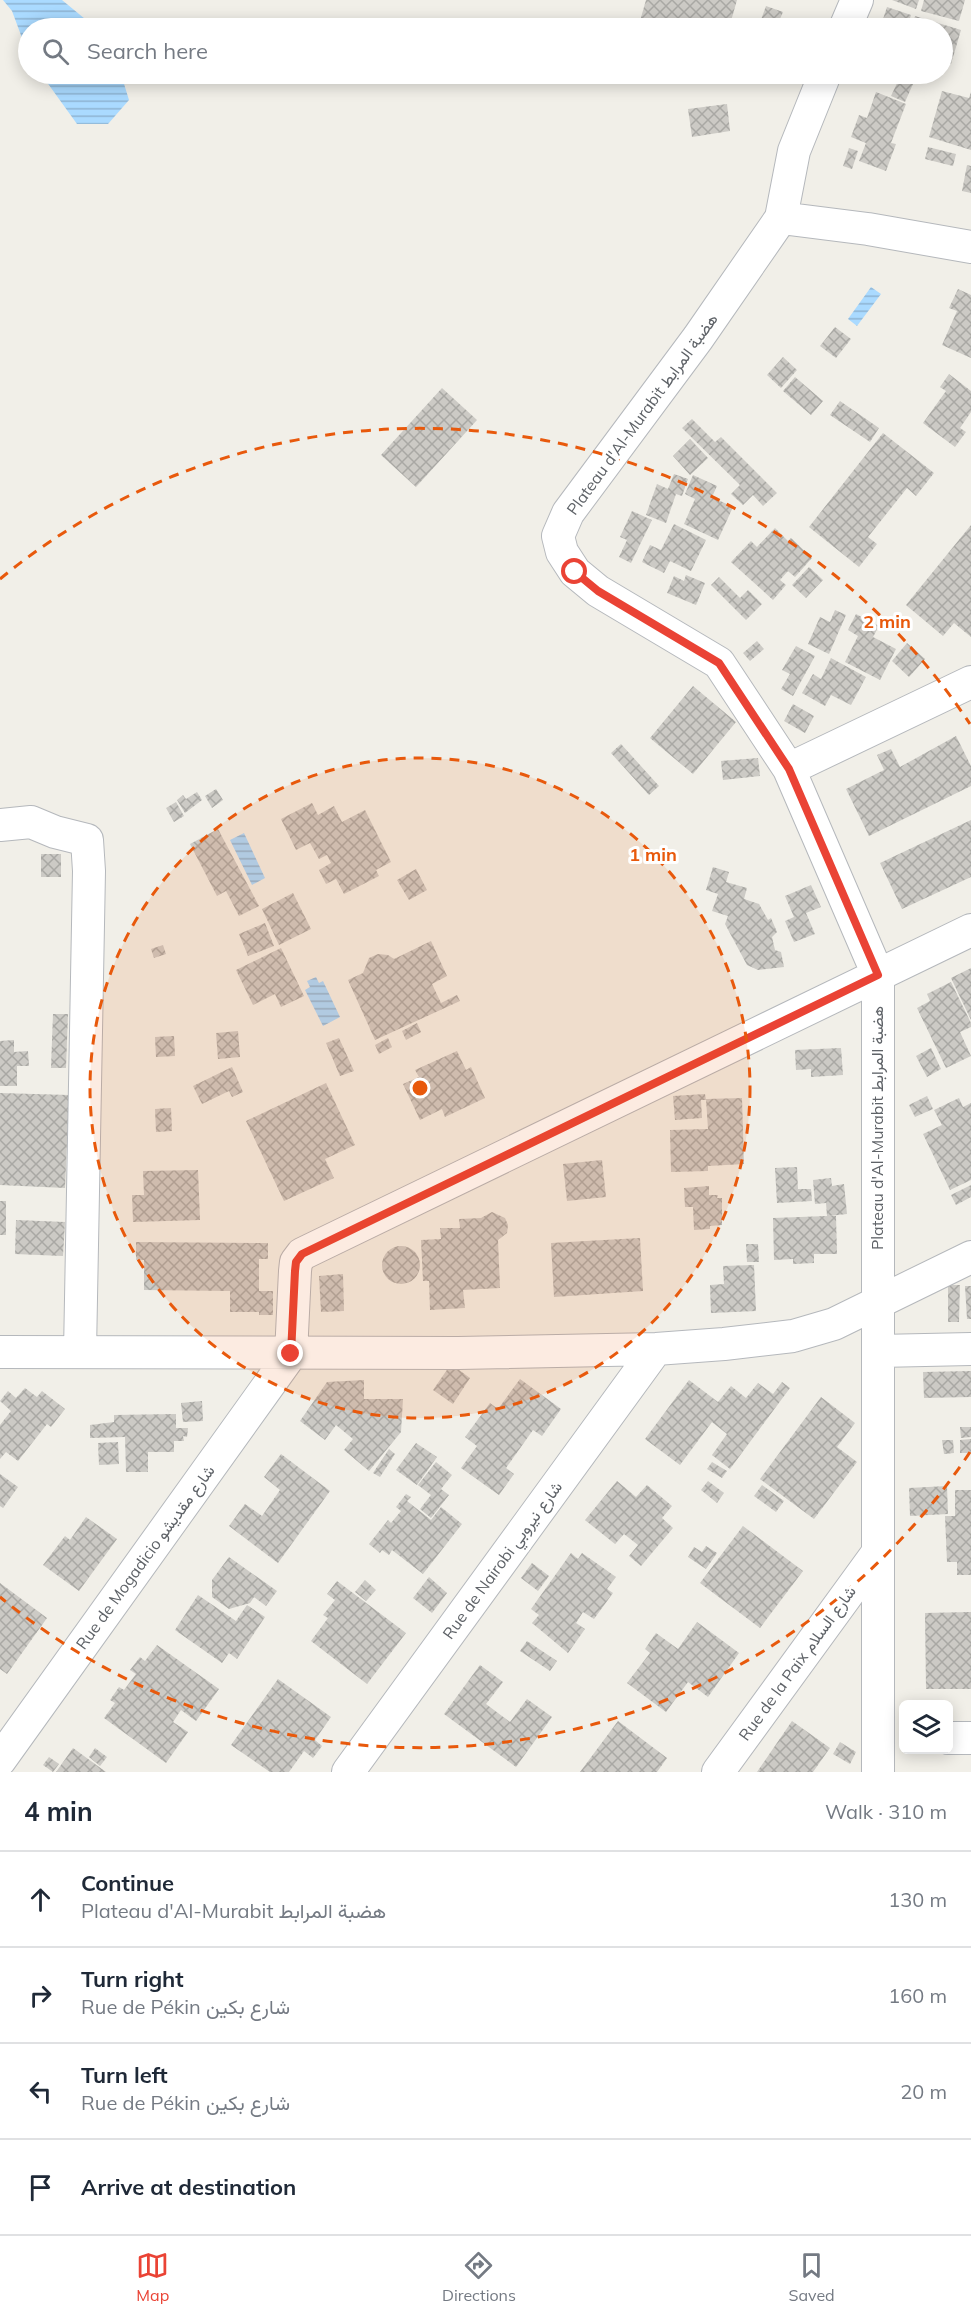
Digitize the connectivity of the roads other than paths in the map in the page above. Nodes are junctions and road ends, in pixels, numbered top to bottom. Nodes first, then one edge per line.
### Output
1 (857, 0) edge
2 (849, 18) edge
3 (821, 84) edge
4 (781, 218) junction
5 (971, 247) edge
6 (971, 682) edge
7 (789, 769) junction
8 (0, 825) edge
9 (971, 930) edge
10 (878, 975) junction
11 (971, 1257) edge
12 (876, 1304) junction
13 (656, 1349) junction
14 (971, 1349) edge
15 (879, 1351) junction
16 (0, 1352) edge
17 (80, 1352) junction
18 (291, 1354) junction
19 (876, 1555) junction
20 (891, 1737) edge
21 (953, 1738) edge
22 (971, 1738) edge
23 (0, 1760) edge
24 (348, 1772) edge
25 (718, 1772) edge
26 (878, 1772) edge

1 - 2 street
3 - 4 street, Plateau d'Al-Murabit هضبة المرابط
4 - 5 street
4 - 7 street, Plateau d'Al-Murabit هضبة المرابط
6 - 7 street
7 - 10 street, Plateau d'Al-Murabit هضبة المرابط
8 - 17 street
9 - 10 street
10 - 12 street, Plateau d'Al-Murabit هضبة المرابط
10 - 18 street
11 - 12 street
12 - 13 street
12 - 15 street, Plateau d'Al-Murabit هضبة المرابط
13 - 18 street
13 - 24 street, Rue de Nairobi شارع نيروبي
14 - 15 street
15 - 19 street, Plateau d'Al-Murabit هضبة المرابط
16 - 17 street
17 - 18 street
18 - 23 street, Rue de Mogadicio شارع مقديشو
19 - 20 street, Plateau d'Al-Murabit هضبة المرابط
19 - 25 street, Rue de la Paix شارع السلام
20 - 26 street, Plateau d'Al-Murabit هضبة المرابط
21 - 22 street

